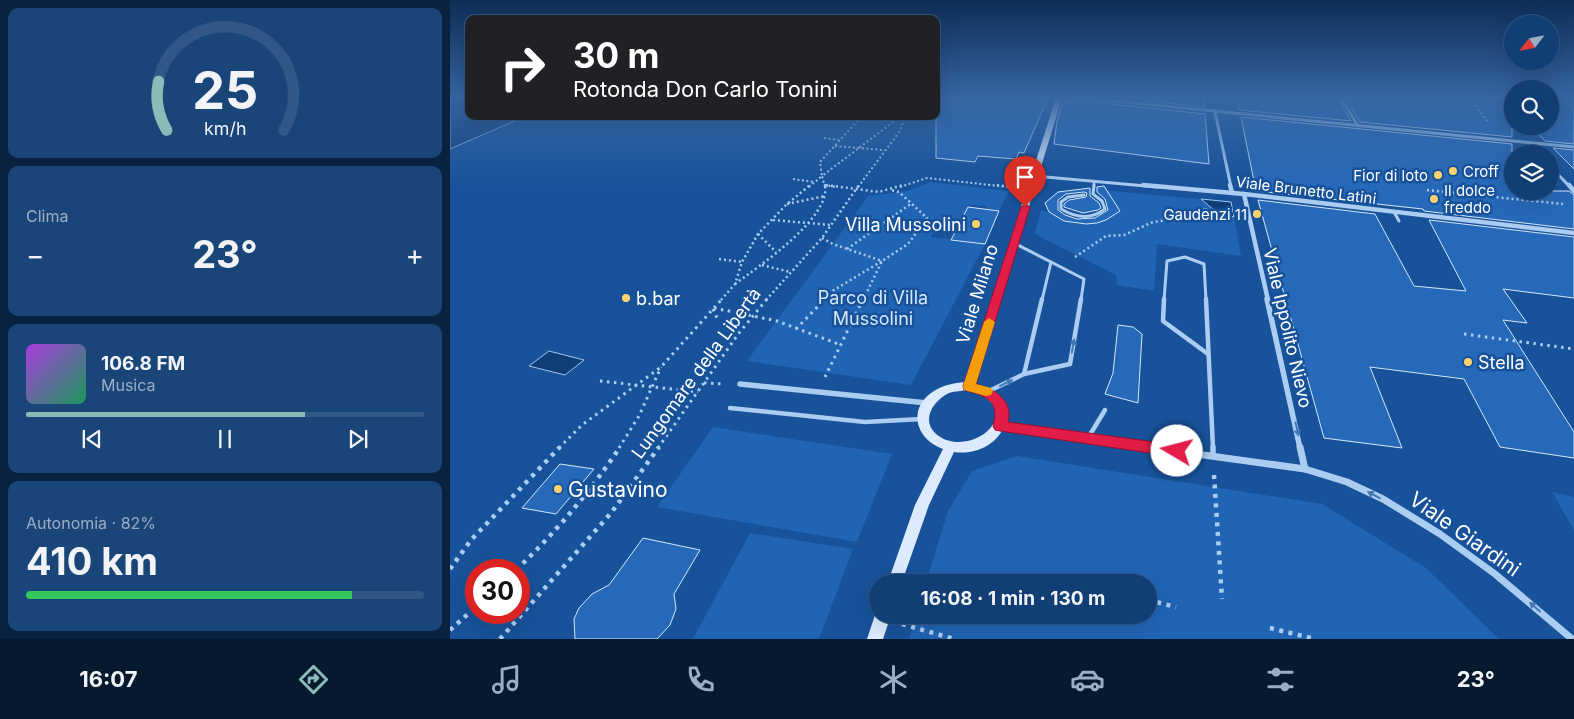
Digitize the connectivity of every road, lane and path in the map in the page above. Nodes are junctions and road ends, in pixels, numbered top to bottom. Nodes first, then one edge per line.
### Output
1 (851, 128) edge
2 (885, 128) edge
3 (901, 128) edge
4 (1050, 128) edge
5 (1219, 128) edge
6 (1377, 128) edge
7 (1493, 128) edge
8 (824, 138) dead end
9 (840, 140) junction
10 (1502, 140) junction
11 (1528, 143) joint
12 (834, 146) junction
13 (1574, 147) edge
14 (859, 148) junction
15 (884, 150) junction
16 (865, 154) dead end
17 (1559, 175) edge
18 (822, 176) junction
19 (1035, 176) junction
20 (793, 179) dead end
21 (1094, 181) junction
22 (815, 182) junction
23 (824, 185) junction
24 (857, 189) junction
25 (1031, 189) junction
26 (1190, 189) junction
27 (891, 190) junction
28 (1427, 190) dead end
29 (1574, 191) edge
30 (1232, 193) junction
31 (1244, 194) junction
32 (1084, 195) dead end
33 (826, 196) junction
34 (912, 203) junction
35 (1564, 204) dead end
36 (786, 205) junction
37 (1205, 209) junction
38 (1394, 212) junction
39 (772, 220) junction
40 (1399, 220) dead end
41 (1250, 222) junction
42 (807, 223) junction
43 (832, 225) junction
44 (1574, 233) edge
45 (758, 234) junction
46 (822, 238) junction
47 (1014, 243) junction
48 (846, 249) junction
49 (776, 252) junction
50 (719, 259) dead end
51 (882, 261) junction
52 (742, 262) junction
53 (1050, 262) junction
54 (761, 265) junction
55 (1059, 267) junction
56 (790, 272) junction
57 (735, 284) junction
58 (713, 308) junction
59 (753, 315) junction
60 (717, 318) dead end
61 (796, 329) junction
62 (1464, 334) dead end
63 (841, 344) junction
64 (1574, 349) edge
65 (1208, 354) junction
66 (661, 367) junction
67 (1024, 374) junction
68 (600, 381) dead end
69 (637, 384) junction
70 (740, 384) dead end
71 (652, 386) junction
72 (969, 386) junction
73 (698, 392) junction
74 (816, 392) junction
75 (987, 392) junction
76 (928, 403) junction
77 (730, 408) dead end
78 (1105, 410) dead end
79 (922, 419) junction
80 (1000, 426) junction
81 (1088, 438) junction
82 (950, 447) junction
83 (1213, 456) junction
84 (1305, 469) junction
85 (589, 490) junction
86 (623, 496) junction
87 (528, 559) edge
88 (450, 569) edge
89 (898, 574) edge
90 (1222, 599) dead end
91 (1157, 602) edge
92 (1176, 607) dead end
93 (465, 617) edge
94 (880, 624) edge
95 (908, 624) edge
96 (1270, 628) dead end
97 (450, 630) edge
98 (500, 639) edge
99 (875, 639) edge
100 (954, 639) edge
101 (1315, 639) edge
102 (1572, 639) edge

1 - 9 path
2 - 14 path, Lungomare della Libertà
3 - 15 path, Lungomare della Libertà
4 - 19 street, Viale Milano
5 - 30 street
6 - 10 street
7 - 10 path
8 - 9 path
9 - 12 path
10 - 11 street
11 - 13 street
12 - 14 path
12 - 18 path
14 - 15 path
14 - 16 path
14 - 18 path, Lungomare della Libertà
15 - 24 path, Lungomare della Libertà
17 - 29 street
18 - 22 path, Lungomare della Libertà
18 - 23 path
19 - 21 street, Viale Brunetto Latini
19 - 25 street, Viale Milano
20 - 22 path
21 - 26 street, Viale Brunetto Latini
21 - 32 lane
22 - 36 path, Lungomare della Libertà
23 - 24 path
23 - 33 path
24 - 27 path
24 - 43 path, Lungomare della Libertà
25 - 27 path
25 - 47 street, Viale Milano
26 - 30 street, Viale Brunetto Latini
26 - 37 path
27 - 34 path
28 - 35 path
30 - 31 street, Viale Brunetto Latini
31 - 38 street, Viale Brunetto Latini
31 - 41 street, Viale Ippolito Nievo
33 - 36 path
33 - 42 path
34 - 48 path
34 - 51 path
36 - 39 path, Lungomare della Libertà
37 - 41 path
37 - 55 path
38 - 40 lane
38 - 44 street, Viale Brunetto Latini
39 - 42 path
39 - 45 path, Lungomare della Libertà
41 -> 84 street, Viale Ippolito Nievo
42 - 43 path
42 - 49 path
43 - 46 path, Lungomare della Libertà
45 - 49 path
45 - 52 path, Lungomare della Libertà
46 - 48 path
46 - 56 path, Lungomare della Libertà
47 - 53 lane
47 - 72 street, Viale Milano
48 - 51 path
49 - 54 path
50 - 52 path
51 - 61 path
51 - 63 path
52 - 57 path, Lungomare della Libertà
53 - 55 lane
53 - 67 lane
54 - 56 path
54 - 57 path
67 -> 55 lane
56 - 59 path, Lungomare della Libertà
57 - 58 path, Lungomare della Libertà
58 - 59 path
58 - 60 path
58 - 66 path, Lungomare della Libertà
59 - 61 path
59 - 73 path, Lungomare della Libertà
61 - 63 path
62 - 64 path
63 - 74 path
65 - 65 lane
65 - 83 lane
66 - 69 path, Lungomare della Libertà
66 - 71 path
75 -> 67 lane
68 - 69 path
69 - 71 path
69 - 88 path, Lungomare della Libertà
70 - 74 street
71 - 73 path
71 - 85 path
72 - 75 street
72 - 76 street
73 - 86 path, Lungomare della Libertà
74 - 76 street
75 - 80 street
76 - 79 street
77 - 79 lane
78 - 81 lane
79 - 82 street
80 - 81 street, Viale Giardini
80 - 82 street
81 - 83 street, Viale Giardini
82 - 89 street
83 - 84 street, Viale Giardini
83 - 90 path
102 -> 84 street, Viale Giardini
85 - 86 path
85 - 87 path
86 - 98 path, Lungomare della Libertà
91 - 92 path
93 - 97 path
94 - 99 street
95 - 100 path
96 - 101 path

